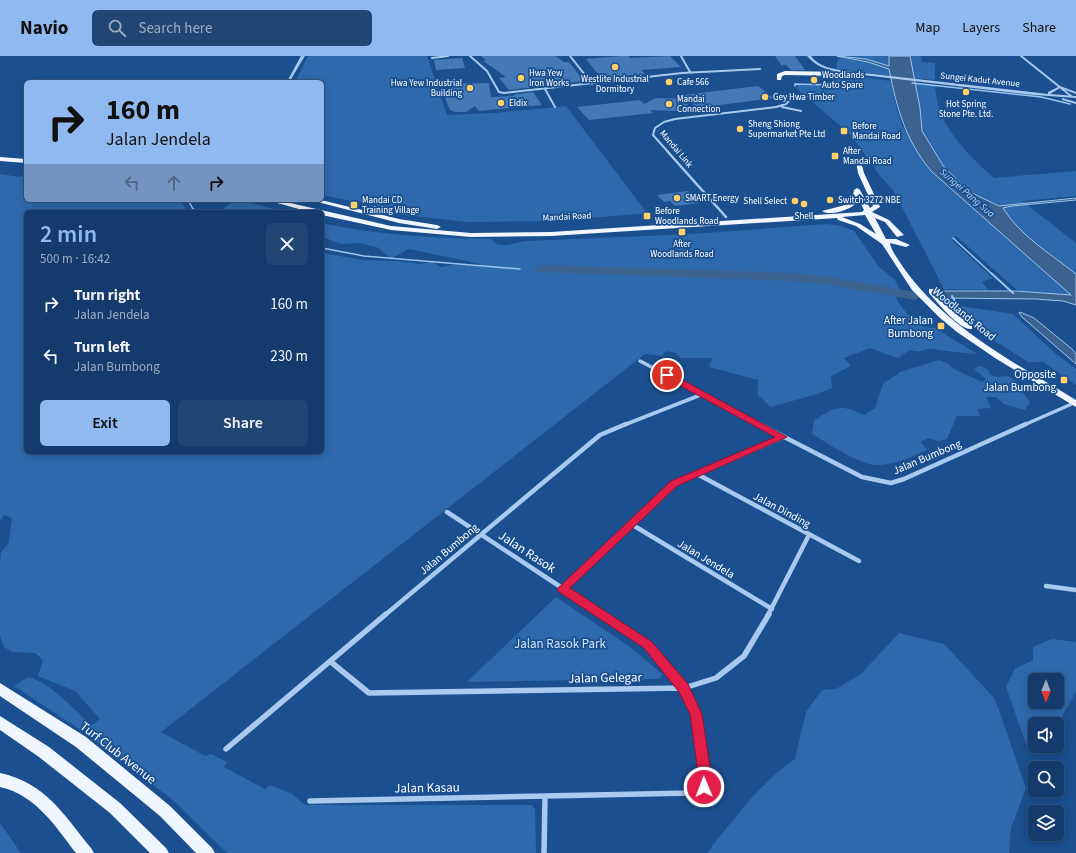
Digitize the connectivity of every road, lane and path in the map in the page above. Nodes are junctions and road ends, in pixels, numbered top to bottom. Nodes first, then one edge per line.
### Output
1 (302, 56) edge
2 (448, 56) edge
3 (470, 56) edge
4 (570, 56) edge
5 (681, 56) edge
6 (809, 56) edge
7 (1021, 56) edge
8 (432, 58) dead end
9 (760, 69) dead end
10 (690, 72) junction
11 (844, 74) joint
12 (882, 77) junction
13 (779, 79) dead end
14 (289, 80) edge
15 (592, 84) junction
16 (1060, 88) junction
17 (545, 89) junction
18 (1076, 93) edge
19 (1041, 94) junction
20 (1074, 96) edge
21 (790, 100) dead end
22 (1076, 102) edge
23 (776, 107) junction
24 (555, 108) dead end
25 (801, 111) dead end
26 (0, 159) edge
27 (24, 161) edge
28 (858, 162) dead end
29 (0, 166) edge
30 (24, 167) edge
31 (861, 197) junction
32 (277, 202) edge
33 (302, 202) edge
34 (321, 202) edge
35 (292, 206) junction
36 (848, 207) junction
37 (310, 210) edge
38 (825, 211) junction
39 (868, 212) junction
40 (324, 213) edge
41 (816, 217) junction
42 (726, 218) junction
43 (601, 225) junction
44 (615, 230) junction
45 (900, 235) dead end
46 (885, 244) junction
47 (906, 245) dead end
48 (932, 291) dead end
49 (640, 361) dead end
50 (703, 394) junction
51 (1076, 401) edge
52 (783, 437) junction
53 (696, 474) junction
54 (447, 512) dead end
55 (631, 524) junction
56 (809, 534) junction
57 (480, 535) junction
58 (859, 561) dead end
59 (1046, 586) dead end
60 (563, 589) junction
61 (1076, 590) edge
62 (772, 609) junction
63 (331, 662) junction
64 (684, 688) junction
65 (0, 689) edge
66 (0, 722) edge
67 (226, 750) dead end
68 (0, 780) edge
69 (706, 780) joint
70 (544, 797) junction
71 (310, 801) dead end
72 (86, 853) edge
73 (161, 853) edge
74 (207, 853) edge
75 (544, 853) edge

1 - 14 street
2 - 8 street
3 - 17 street
4 - 15 street
5 - 10 street
6 - 12 street, Sungei Kadut Avenue
7 - 16 street
9 - 10 street
10 - 15 street
11 - 12 street, Sungei Kadut Avenue
11 - 13 main road
12 - 19 street, Sungei Kadut Avenue
15 - 17 street
16 - 18 street
16 - 19 street
16 - 20 street
17 - 24 street
19 - 20 street, Sungei Kadut Avenue
19 - 22 street
20 - 22 street
21 - 23 street, Mandai Link
23 - 25 street, Mandai Link
23 - 42 street, Mandai Link
26 - 27 main road
28 - 39 main road
29 - 30 main road
31 - 36 main road
31 - 36 main road, Woodlands Road
31 - 39 main road, Woodlands Road
32 - 35 main road
33 - 35 main road
34 - 43 main road, Mandai Road
35 - 37 main road
36 - 38 main road
38 - 39 main road
38 - 42 main road, Mandai Road
39 - 41 main road
39 - 45 main road
39 - 46 main road, Woodlands Road
40 - 44 main road, Mandai Road
41 - 44 main road, Mandai Road
41 - 46 main road
42 - 43 main road, Mandai Road
43 - 44 main road
46 - 47 main road
46 - 51 main road, Woodlands Road
48 - 51 main road, Woodlands Road
49 - 50 street, Jalan Bumbong
50 - 52 street, Jalan Bumbong
50 - 57 street, Jalan Bumbong
51 - 52 street, Jalan Bumbong
52 - 53 street
53 - 55 street
53 - 56 street, Jalan Dinding
54 - 57 street, Jalan Rasok
55 - 60 street
55 - 62 street, Jalan Jendela
56 - 58 street, Jalan Dinding
56 - 62 street, Jalan Gelegar
57 - 60 street, Jalan Rasok
57 - 63 street, Jalan Bumbong
59 - 61 street
60 - 64 street, Jalan Rasok
62 - 64 street, Jalan Gelegar
63 - 64 street, Jalan Gelegar
63 - 67 street, Jalan Bumbong
64 - 69 street, Jalan Rasok
65 - 74 main road, Turf Club Avenue
66 - 73 main road
68 - 72 main road
69 - 70 street, Jalan Kasau
70 - 71 street, Jalan Kasau
70 - 75 street

